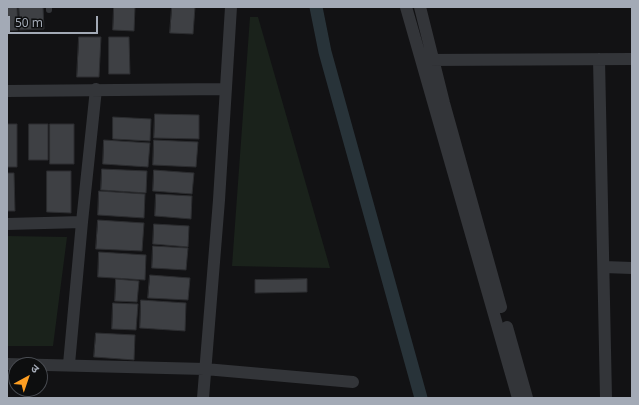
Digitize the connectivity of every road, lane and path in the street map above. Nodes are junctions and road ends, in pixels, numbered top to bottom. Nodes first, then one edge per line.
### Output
1 (231, 7) edge
2 (406, 7) edge
3 (420, 7) edge
4 (433, 59) junction
5 (599, 59) junction
6 (632, 59) edge
7 (421, 60) junction
8 (96, 89) junction
9 (226, 89) junction
10 (7, 91) edge
11 (82, 222) junction
12 (7, 224) edge
13 (604, 267) junction
14 (632, 268) edge
15 (7, 364) edge
16 (69, 364) junction
17 (205, 369) junction
18 (353, 382) dead end
19 (203, 398) edge
20 (518, 398) edge
21 (527, 398) edge
22 (606, 398) edge

1 - 9 street
2 - 7 street
3 - 4 street
4 - 5 street
4 - 7 street
4 - 21 street
5 - 6 street
5 - 13 street
7 - 20 street
8 - 9 street
8 - 10 street
8 - 11 street
9 - 17 street
11 - 12 street
11 - 16 street
13 - 14 street
13 - 22 street
15 - 16 street
16 - 17 street
17 - 18 street
17 - 19 street

